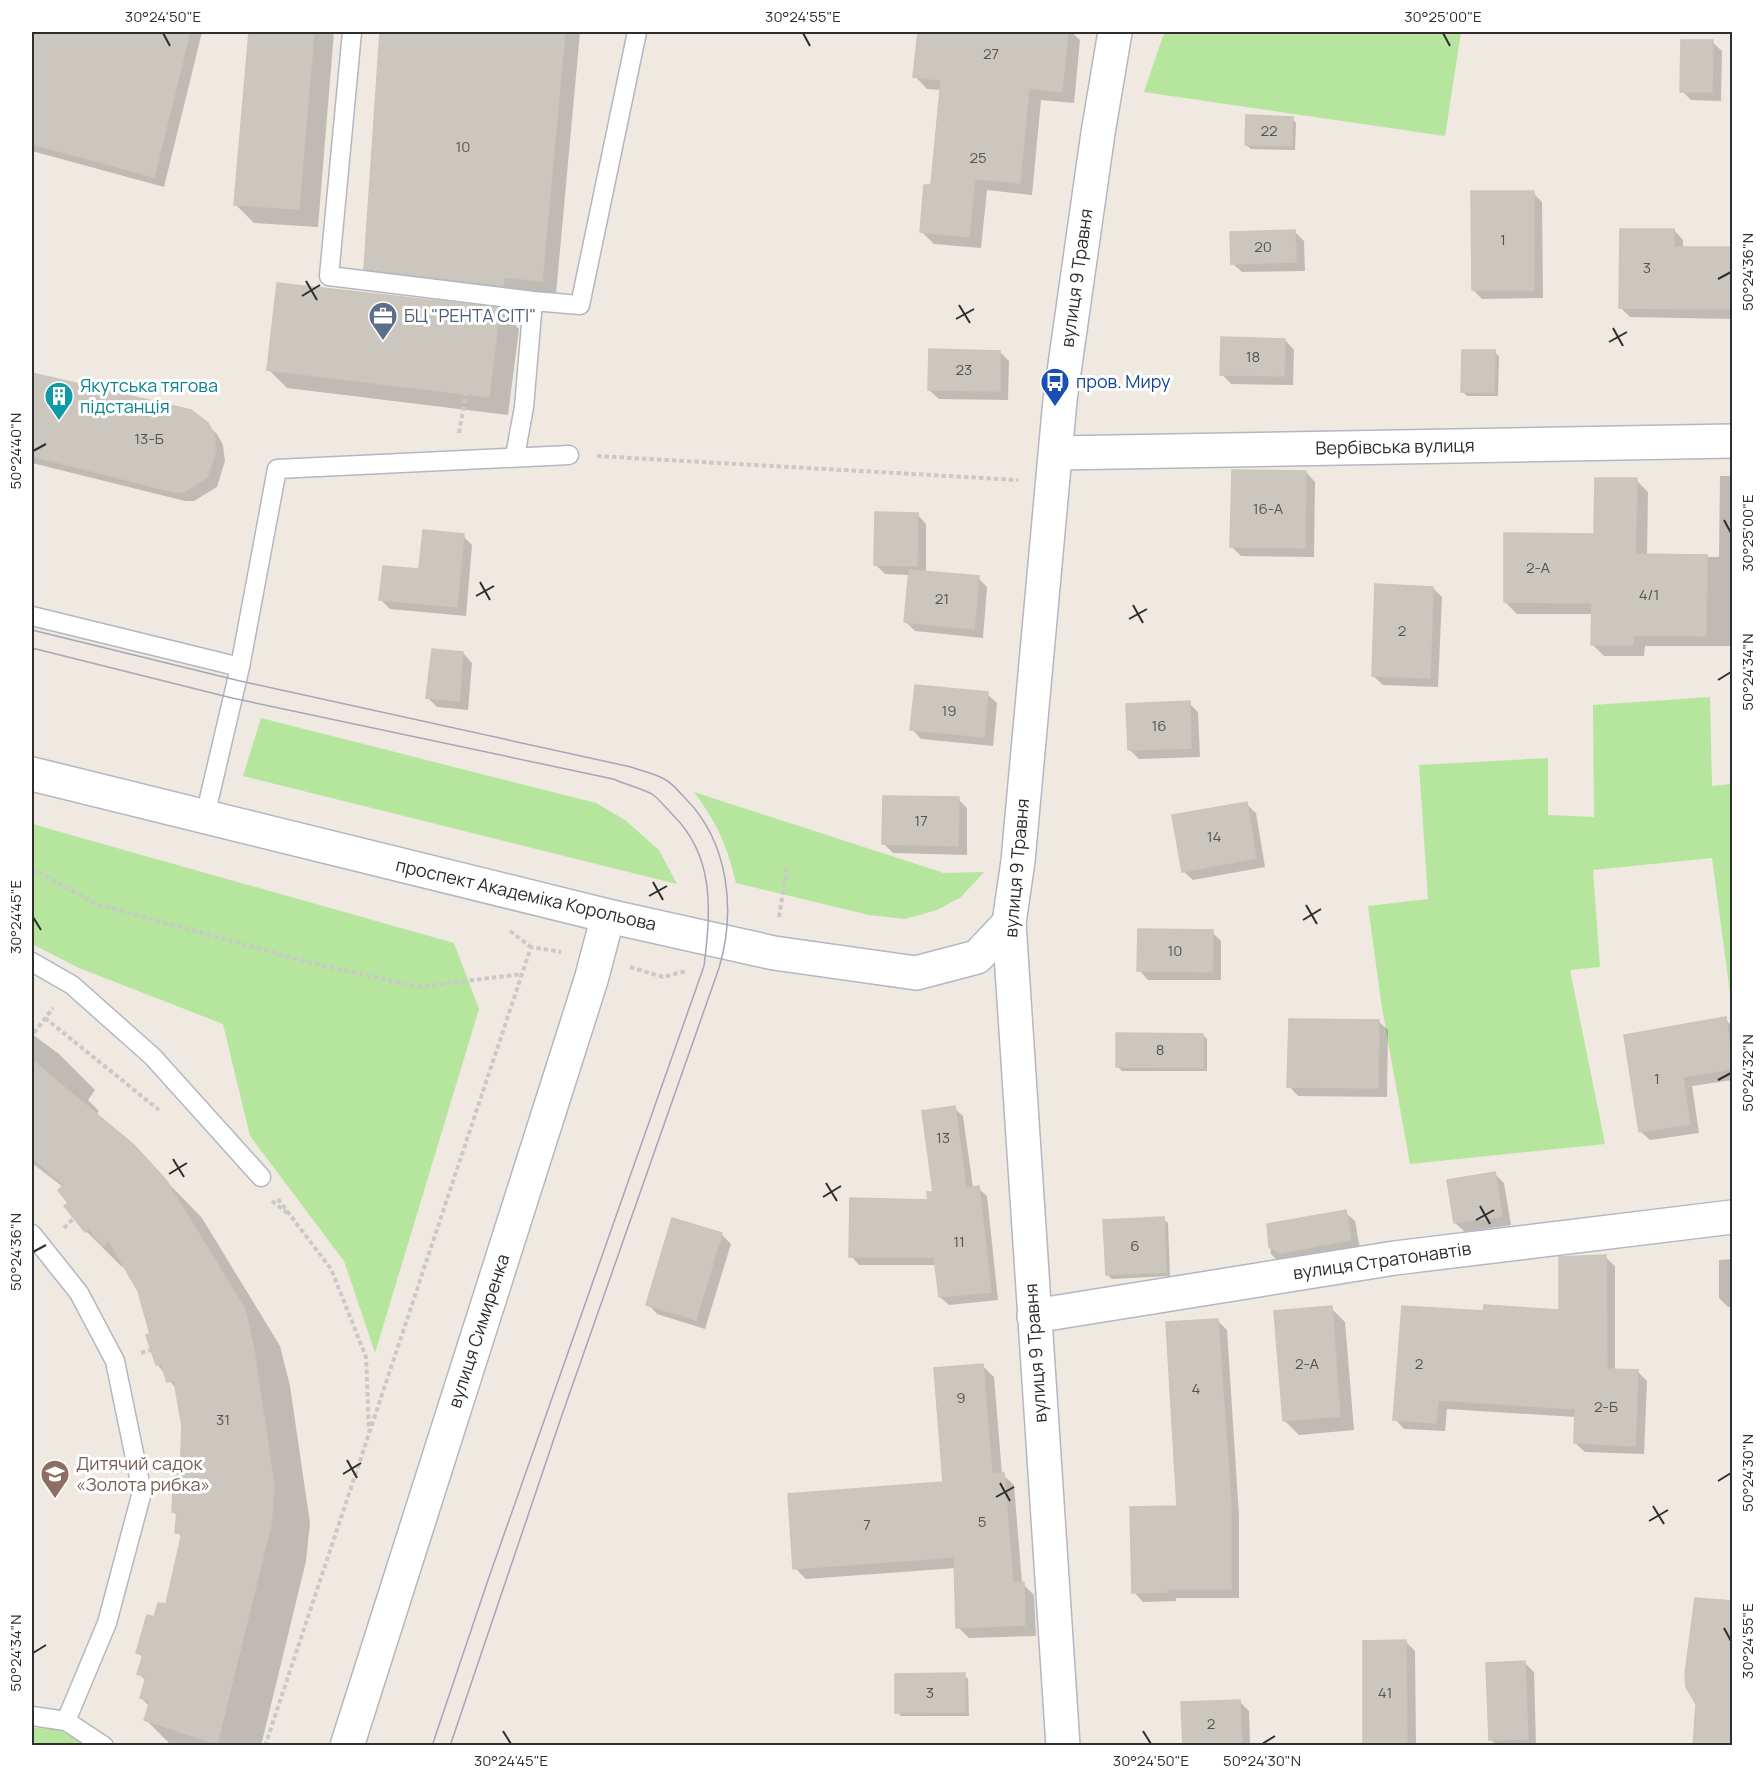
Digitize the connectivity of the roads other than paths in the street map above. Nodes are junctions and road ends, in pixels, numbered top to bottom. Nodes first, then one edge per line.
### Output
1 (352, 32) edge
2 (637, 32) edge
3 (1115, 32) edge
4 (533, 301) junction
5 (1732, 441) edge
6 (1057, 453) junction
7 (569, 454) road end
8 (515, 456) junction
9 (32, 616) edge
10 (240, 667) junction
11 (32, 774) edge
12 (205, 816) junction
13 (608, 916) junction
14 (1009, 923) junction
15 (32, 962) edge
16 (261, 1177) road end
17 (1732, 1216) edge
18 (32, 1234) edge
19 (1034, 1316) junction
20 (32, 1716) edge
21 (66, 1721) junction
22 (104, 1746) edge
23 (346, 1746) edge
24 (1063, 1746) edge

1 - 4 lane
2 - 4 lane
3 - 6 main road, вулиця 9 Травня
4 - 8 lane
5 - 6 main road, Вербівська вулиця
6 - 14 main road, вулиця 9 Травня
7 - 8 lane
8 - 10 lane
9 - 10 lane
10 - 12 lane
11 - 12 main road, проспект Академіка Корольова
12 - 13 main road, проспект Академіка Корольова
13 - 14 main road, проспект Академіка Корольова
13 - 23 main road, вулиця Симиренка
14 - 19 main road, вулиця 9 Травня
15 - 16 lane
17 - 19 main road, вулиця Стратонавтів
18 - 21 lane
19 - 24 main road, вулиця 9 Травня
20 - 21 lane
21 - 22 lane

